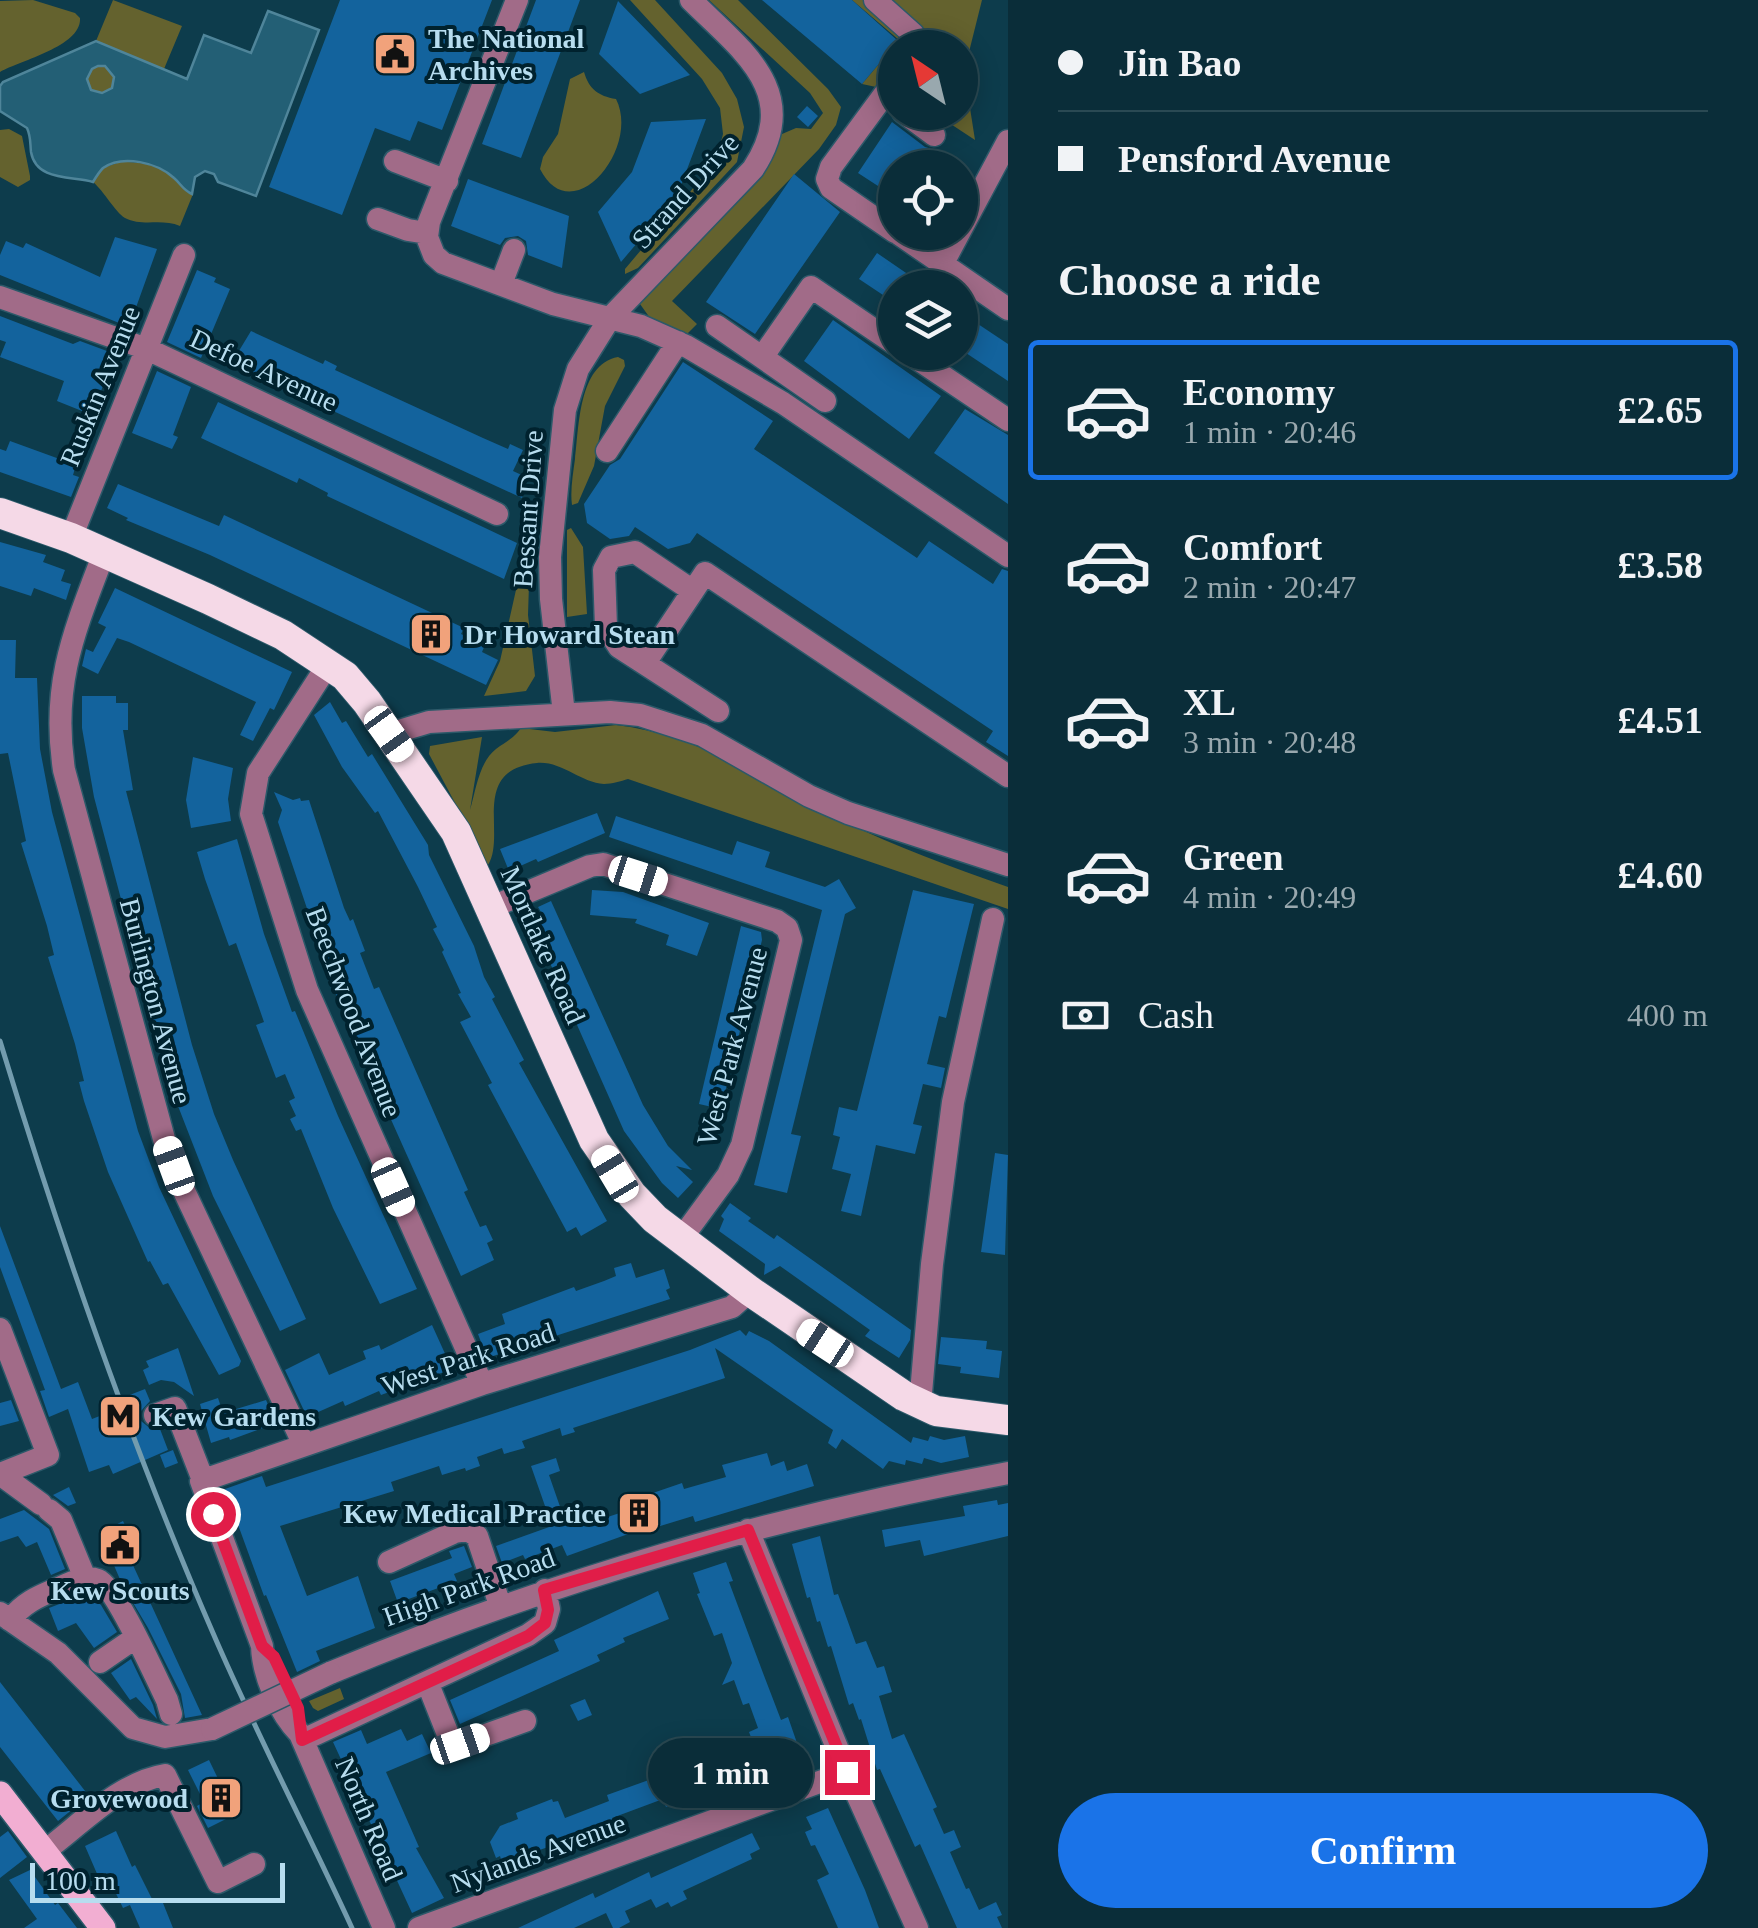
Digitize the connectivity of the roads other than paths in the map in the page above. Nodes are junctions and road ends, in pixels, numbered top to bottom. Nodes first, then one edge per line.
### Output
1 (517, 0) edge
2 (875, 0) edge
3 (694, 1) edge
4 (909, 30) edge
5 (769, 95) junction
6 (795, 95) dead end
7 (878, 111) edge
8 (927, 130) edge
9 (934, 135) dead end
10 (1008, 141) edge
11 (395, 162) dead end
12 (446, 181) junction
13 (378, 219) dead end
14 (878, 220) edge
15 (427, 233) junction
16 (514, 250) dead end
17 (924, 250) edge
18 (184, 255) dead end
19 (943, 262) junction
20 (501, 284) junction
21 (0, 297) edge
22 (1008, 309) edge
23 (610, 318) junction
24 (717, 326) dead end
25 (878, 332) edge
26 (678, 342) junction
27 (147, 349) junction
28 (763, 356) junction
29 (934, 370) edge
30 (824, 401) dead end
31 (1008, 420) edge
32 (607, 452) dead end
33 (0, 513) edge
34 (496, 514) dead end
35 (71, 538) junction
36 (104, 553) junction
37 (1008, 556) edge
38 (693, 591) junction
39 (329, 663) junction
40 (645, 663) junction
41 (718, 712) dead end
42 (564, 714) junction
43 (389, 734) junction
44 (1008, 776) edge
45 (1008, 865) edge
46 (492, 907) junction
47 (993, 919) dead end
48 (680, 1239) junction
49 (750, 1290) junction
50 (0, 1329) edge
51 (482, 1384) junction
52 (920, 1405) junction
53 (155, 1415) dead end
54 (1008, 1420) edge
55 (304, 1445) junction
56 (1008, 1473) edge
57 (0, 1474) edge
58 (202, 1481) junction
59 (748, 1530) junction
60 (389, 1562) dead end
61 (85, 1578) junction
62 (544, 1590) junction
63 (500, 1605) junction
64 (5, 1616) edge
65 (135, 1638) junction
66 (100, 1662) dead end
67 (428, 1684) junction
68 (170, 1714) dead end
69 (526, 1720) dead end
70 (301, 1737) junction
71 (847, 1772) junction
72 (0, 1794) edge
73 (9, 1824) edge
74 (45, 1851) junction
75 (254, 1864) dead end
76 (103, 1928) edge
77 (384, 1928) edge
78 (419, 1928) edge
79 (917, 1928) edge

1 - 12 street
2 - 4 street
3 - 5 street
5 - 6 street
5 - 23 street, Strand Drive
7 - 14 street
8 - 9 street
10 - 19 street
11 - 12 street
12 - 15 street
13 - 15 street
15 - 20 street
16 - 20 street
17 - 19 street
18 - 27 street, Ruskin Avenue
19 - 22 street
20 - 23 street
21 - 27 street, Defoe Avenue
23 - 26 street
23 - 42 street, Bessant Drive
24 - 28 street
25 - 28 street
26 - 32 street
26 - 37 street
27 - 34 street, Defoe Avenue
27 - 35 street, Ruskin Avenue
28 - 30 street
29 - 31 street
33 - 35 highway, Mortlake Road
35 - 36 highway, Mortlake Road
36 - 39 highway, Mortlake Road
36 - 55 street, Burlington Avenue
38 - 40 street
38 - 40 street
38 - 44 street
39 - 43 highway, Mortlake Road
39 - 51 street, Beechwood Avenue
40 - 41 street
42 - 43 street
42 - 45 street
43 - 46 highway, Mortlake Road
46 - 48 highway, Mortlake Road
46 - 48 street, West Park Avenue
47 - 52 street
48 - 49 highway, Mortlake Road
49 - 51 street, West Park Road
49 - 52 highway, Mortlake Road
50 - 57 street
51 - 55 street, West Park Road
52 - 54 highway, Mortlake Road
53 - 58 street, North Road
55 - 58 street, West Park Road
56 - 59 street, High Park Road
57 - 61 street
58 - 70 street, North Road
59 - 62 street, High Park Road
59 - 71 street
60 - 63 street
61 - 64 street
61 - 65 street
62 - 63 street, High Park Road
62 - 67 street
63 - 64 street, High Park Road, bridge
65 - 66 street
65 - 68 street
67 - 69 street
67 - 70 street
70 - 77 street, North Road
71 - 78 street, Nylands Avenue
71 - 79 street
72 - 73 main road
73 - 74 main road
74 - 75 street
74 - 76 main road

